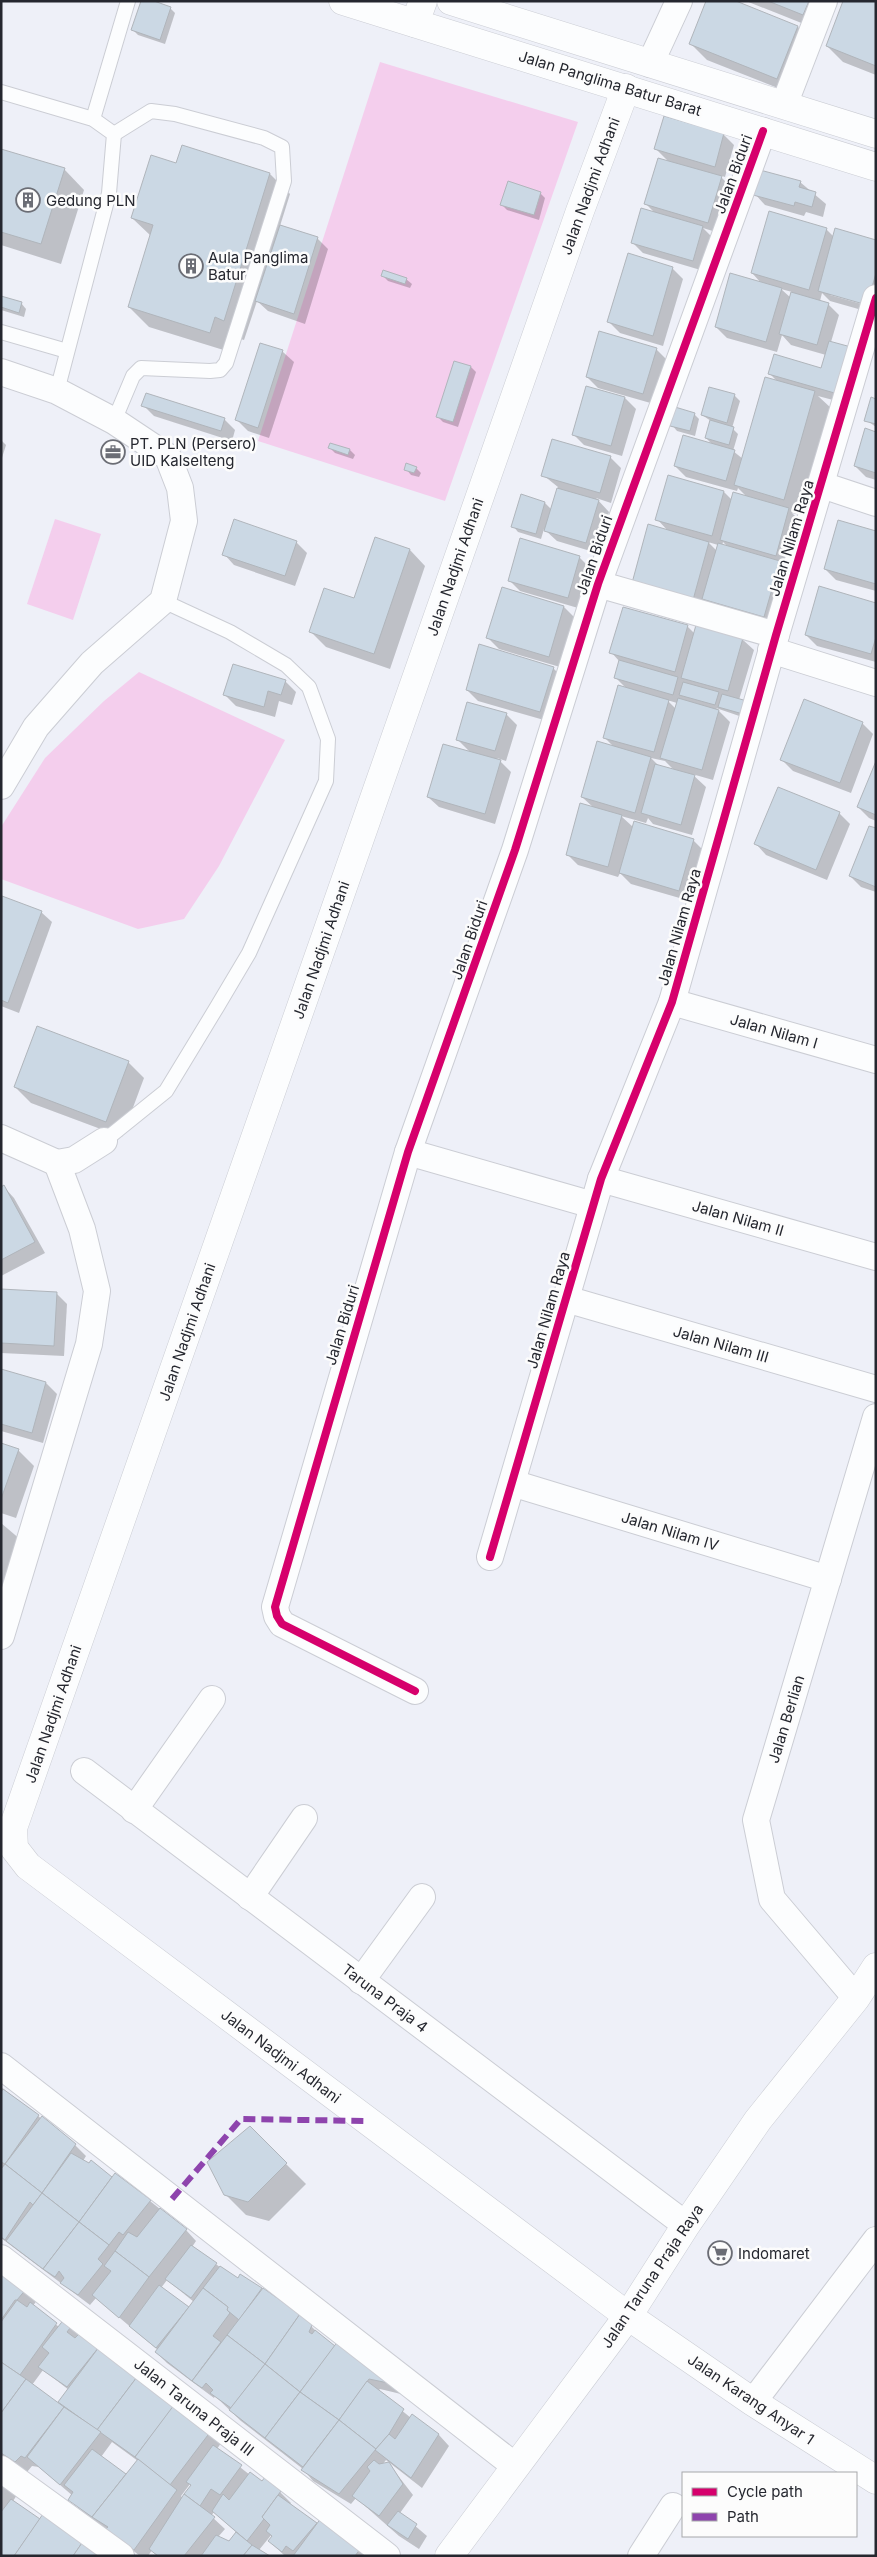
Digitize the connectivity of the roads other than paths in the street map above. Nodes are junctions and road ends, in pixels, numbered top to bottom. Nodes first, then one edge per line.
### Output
1 (128, 1) edge
2 (343, 1) edge
3 (450, 1) edge
4 (679, 1) edge
5 (824, 1) edge
6 (419, 12) edge
7 (650, 64) junction
8 (626, 88) junction
9 (1, 92) edge
10 (784, 105) junction
11 (93, 119) junction
12 (763, 131) junction
13 (114, 134) junction
14 (876, 134) edge
15 (876, 167) edge
16 (876, 298) edge
17 (1, 332) edge
18 (67, 351) junction
19 (1, 372) edge
20 (57, 390) junction
21 (114, 421) junction
22 (822, 486) junction
23 (876, 503) edge
24 (598, 584) junction
25 (163, 601) junction
26 (773, 643) junction
27 (876, 684) edge
28 (1, 786) edge
29 (672, 1002) junction
30 (876, 1060) edge
31 (1, 1138) edge
32 (104, 1141) joint
33 (408, 1152) junction
34 (57, 1163) junction
35 (601, 1180) junction
36 (593, 1205) junction
37 (876, 1257) edge
38 (566, 1299) junction
39 (876, 1389) edge
40 (876, 1417) edge
41 (512, 1483) junction
42 (490, 1557) dead end
43 (828, 1579) junction
44 (1, 1636) edge
45 (414, 1691) dead end
46 (212, 1699) dead end
47 (84, 1771) dead end
48 (134, 1810) junction
49 (304, 1818) dead end
50 (250, 1897) junction
51 (422, 1897) dead end
52 (876, 1967) edge
53 (361, 1980) junction
54 (856, 1998) junction
55 (1, 2066) edge
56 (686, 2225) junction
57 (876, 2240) edge
58 (1, 2258) edge
59 (867, 2272) edge
60 (628, 2316) junction
61 (753, 2402) junction
62 (515, 2466) junction
63 (1, 2469) edge
64 (876, 2480) edge
65 (674, 2506) dead end
66 (121, 2556) edge
67 (387, 2556) edge
68 (449, 2556) edge
69 (641, 2556) edge

1 - 11 lane
2 - 6 main road, Jalan Panglima Batur Barat
3 - 7 main road, Jalan Panglima Batur Barat
4 - 7 street
5 - 10 street
6 - 8 main road, Jalan Panglima Batur Barat
7 - 10 main road, Jalan Panglima Batur Barat
8 - 12 main road, Jalan Panglima Batur Barat
8 - 60 main road, Jalan Nadjmi Adhani
9 - 11 lane
10 - 14 main road, Jalan Panglima Batur Barat
11 - 13 lane
12 - 15 main road, Jalan Panglima Batur Barat
12 - 24 street, Jalan Biduri
13 - 18 lane
13 - 21 lane
16 - 22 street, Jalan Nilam Raya
17 - 18 lane
18 - 20 lane
19 - 20 street
20 - 21 street
21 - 25 street
22 - 23 street
22 - 26 street, Jalan Nilam Raya
24 - 26 street
24 - 33 street, Jalan Biduri
25 - 28 street
25 - 32 lane
26 - 27 street
26 - 29 street, Jalan Nilam Raya
29 - 30 street, Jalan Nilam I
29 - 35 street, Jalan Nilam Raya
31 - 34 street
32 - 34 street
33 - 36 street
33 - 45 street, Jalan Biduri
34 - 44 street
35 - 36 street, Jalan Nilam Raya
35 - 37 street, Jalan Nilam II
36 - 38 street, Jalan Nilam Raya
38 - 39 street, Jalan Nilam III
38 - 41 street, Jalan Nilam Raya
40 - 43 street, Jalan Berlian
41 - 42 street, Jalan Nilam Raya
41 - 43 street, Jalan Nilam IV
43 - 54 street, Jalan Berlian
46 - 48 street
47 - 48 street, Taruna Praja 4
48 - 50 street, Taruna Praja 4
49 - 50 street
50 - 53 street, Taruna Praja 4
51 - 53 street
52 - 54 main road, Jalan Taruna Praja Raya
53 - 56 street, Taruna Praja 4
54 - 56 main road, Jalan Taruna Praja Raya
55 - 62 street
56 - 60 main road, Jalan Taruna Praja Raya
57 - 59 street
58 - 67 street, Jalan Taruna Praja III
59 - 61 street
60 - 61 main road, Jalan Karang Anyar 1
60 - 62 main road, Jalan Taruna Praja Raya
61 - 64 main road, Jalan Karang Anyar 1
62 - 68 main road, Jalan Taruna Praja Raya
63 - 66 street
65 - 69 street

